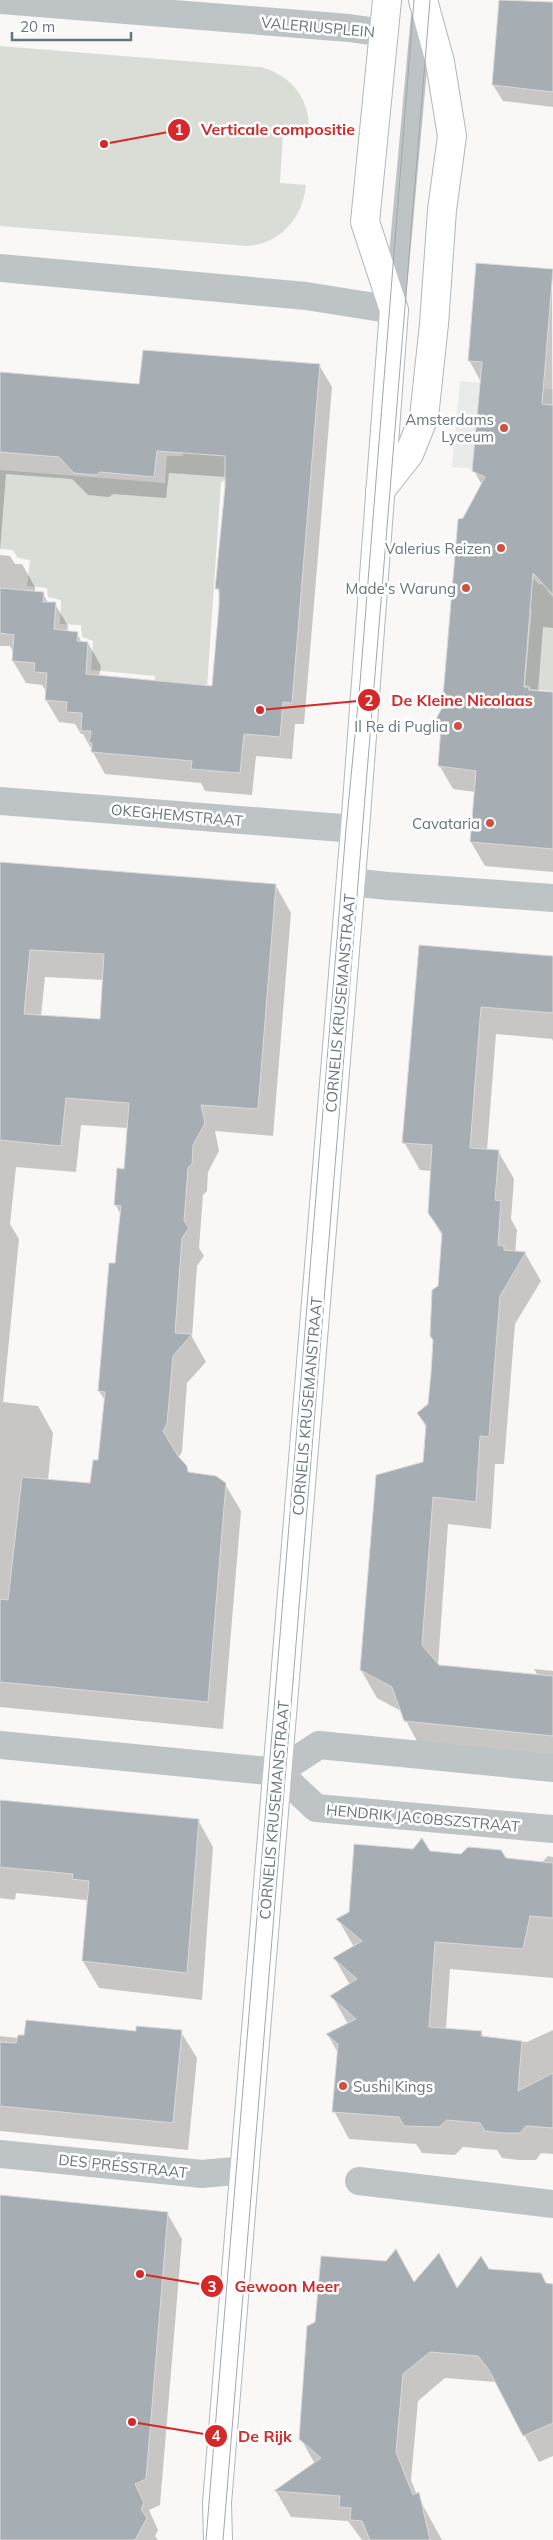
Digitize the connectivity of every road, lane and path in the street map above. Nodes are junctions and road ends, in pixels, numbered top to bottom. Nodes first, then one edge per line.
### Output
1 (0, 0) edge
2 (387, 0) edge
3 (423, 0) edge
4 (384, 33) junction
5 (0, 268) edge
6 (394, 310) junction
7 (380, 490) junction
8 (0, 801) edge
9 (355, 829) junction
10 (350, 882) junction
11 (553, 898) edge
12 (0, 1745) edge
13 (553, 1768) edge
14 (278, 1772) junction
15 (553, 1829) edge
16 (0, 2154) edge
17 (245, 2170) junction
18 (359, 2181) dead end
19 (553, 2204) edge
20 (217, 2503) junction
21 (200, 2540) edge
22 (210, 2540) edge
23 (218, 2540) edge

1 - 4 street, VALERIUSPLEIN
2 - 4 street
3 - 6 lane
3 - 7 street
4 - 6 street, VALERIUSPLEIN
5 - 6 street
6 - 7 street, CORNELIS KRUSEMANSTRAAT
7 - 9 street, CORNELIS KRUSEMANSTRAAT
8 - 9 street, OKEGHEMSTRAAT
9 - 10 street, CORNELIS KRUSEMANSTRAAT
10 - 11 street
10 - 14 street, CORNELIS KRUSEMANSTRAAT
12 - 14 street
13 - 14 street
14 - 15 street, HENDRIK JACOBSZSTRAAT
14 - 17 street, CORNELIS KRUSEMANSTRAAT
16 - 17 street, DES PRÉSSTRAAT
17 - 20 street, CORNELIS KRUSEMANSTRAAT
18 - 19 street
20 - 21 street, CORNELIS KRUSEMANSTRAAT
20 - 22 lane, CORNELIS KRUSEMANSTRAAT
20 - 23 street, CORNELIS KRUSEMANSTRAAT

